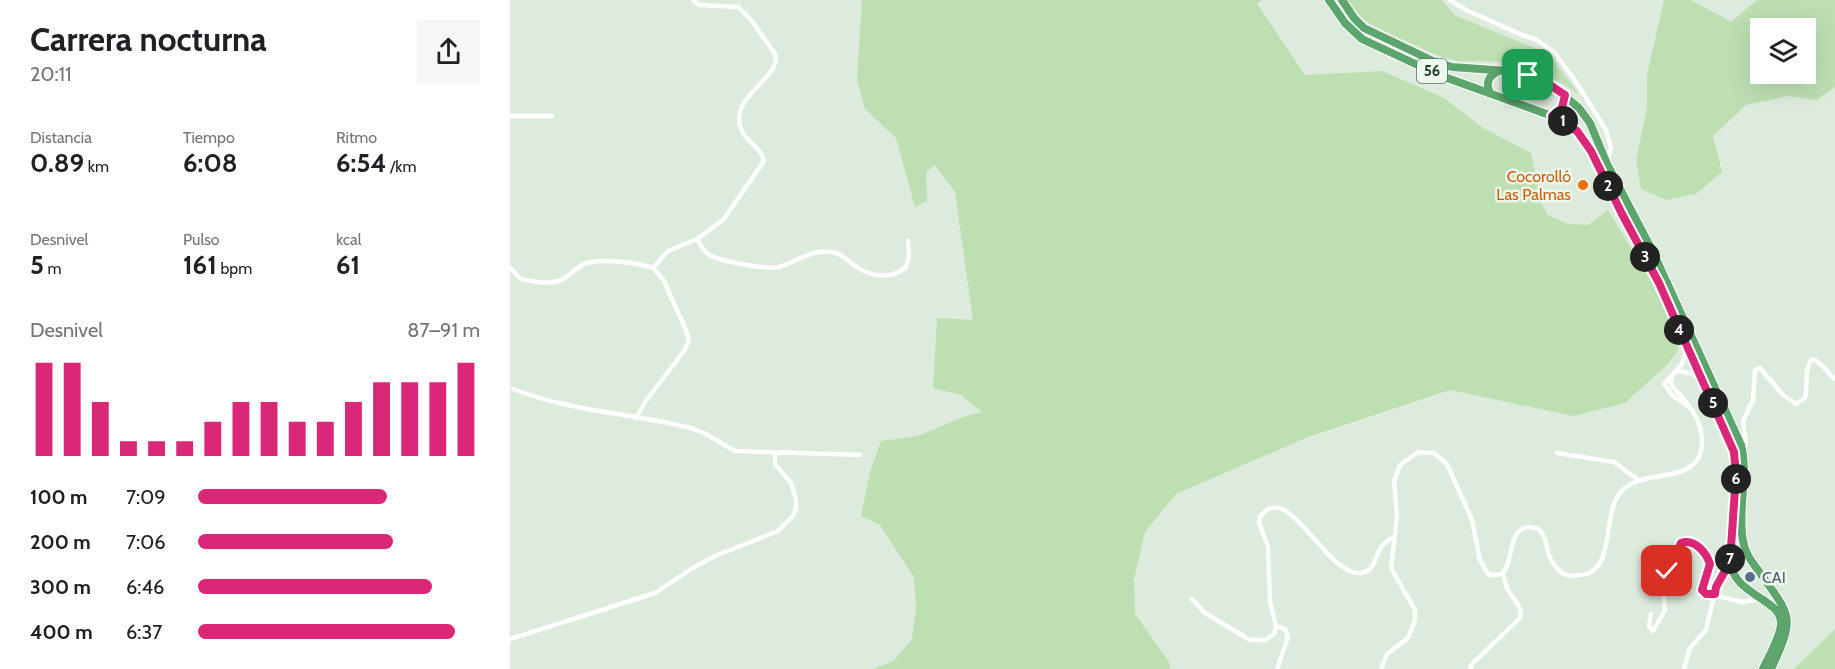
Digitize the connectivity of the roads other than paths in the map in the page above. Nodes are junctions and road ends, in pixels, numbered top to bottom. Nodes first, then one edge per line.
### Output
1 (693, 0) edge
2 (1329, 0) edge
3 (1342, 0) edge
4 (1450, 0) edge
5 (1499, 71) junction
6 (1490, 93) junction
7 (1565, 95) junction
8 (510, 116) edge
9 (552, 116) dead end
10 (1552, 116) junction
11 (1607, 164) junction
12 (697, 239) junction
13 (908, 241) dead end
14 (510, 268) edge
15 (653, 268) junction
16 (1688, 349) junction
17 (1675, 372) junction
18 (1701, 379) junction
19 (1835, 379) edge
20 (513, 389) dead end
21 (636, 418) junction
22 (775, 452) junction
23 (1557, 453) dead end
24 (1743, 453) junction
25 (860, 455) dead end
26 (1637, 480) junction
27 (1394, 537) junction
28 (1749, 557) junction
29 (1731, 565) junction
30 (1503, 574) junction
31 (1764, 578) junction
32 (1749, 591) junction
33 (1715, 594) junction
34 (1192, 599) dead end
35 (1761, 599) junction
36 (1651, 614) dead end
37 (1276, 626) junction
38 (510, 639) edge
39 (1277, 669) edge
40 (1381, 669) edge
41 (1470, 669) edge
42 (1684, 669) edge
43 (1763, 669) edge
44 (1771, 669) edge

1 - 12 street
2 - 6 main road, 56
3 - 5 main road, 56
4 - 11 street
5 - 6 main road
5 - 7 main road, 56
6 - 10 main road, 56
7 - 10 main road
7 - 11 main road, 56
8 - 9 street
10 - 16 main road, 56
11 - 24 main road, 56
12 - 13 street
12 - 15 street
14 - 15 street
15 - 21 street
16 - 17 street
16 - 18 main road, 56
17 - 18 street
17 - 26 street
18 - 29 main road, 56
19 - 24 street
20 - 21 street
21 - 22 street
22 - 25 street
22 - 38 street
23 - 26 street
24 - 28 main road, 56
26 - 30 street
27 - 30 street
27 - 37 street
27 - 40 street
28 - 29 main road
28 - 31 main road, 56
29 - 32 main road
29 - 33 street
30 - 41 street
31 - 32 main road
31 - 44 main road, 56
32 - 35 main road
33 - 35 street
33 - 36 street
33 - 42 street
34 - 37 street
35 - 43 main road
37 - 39 street

